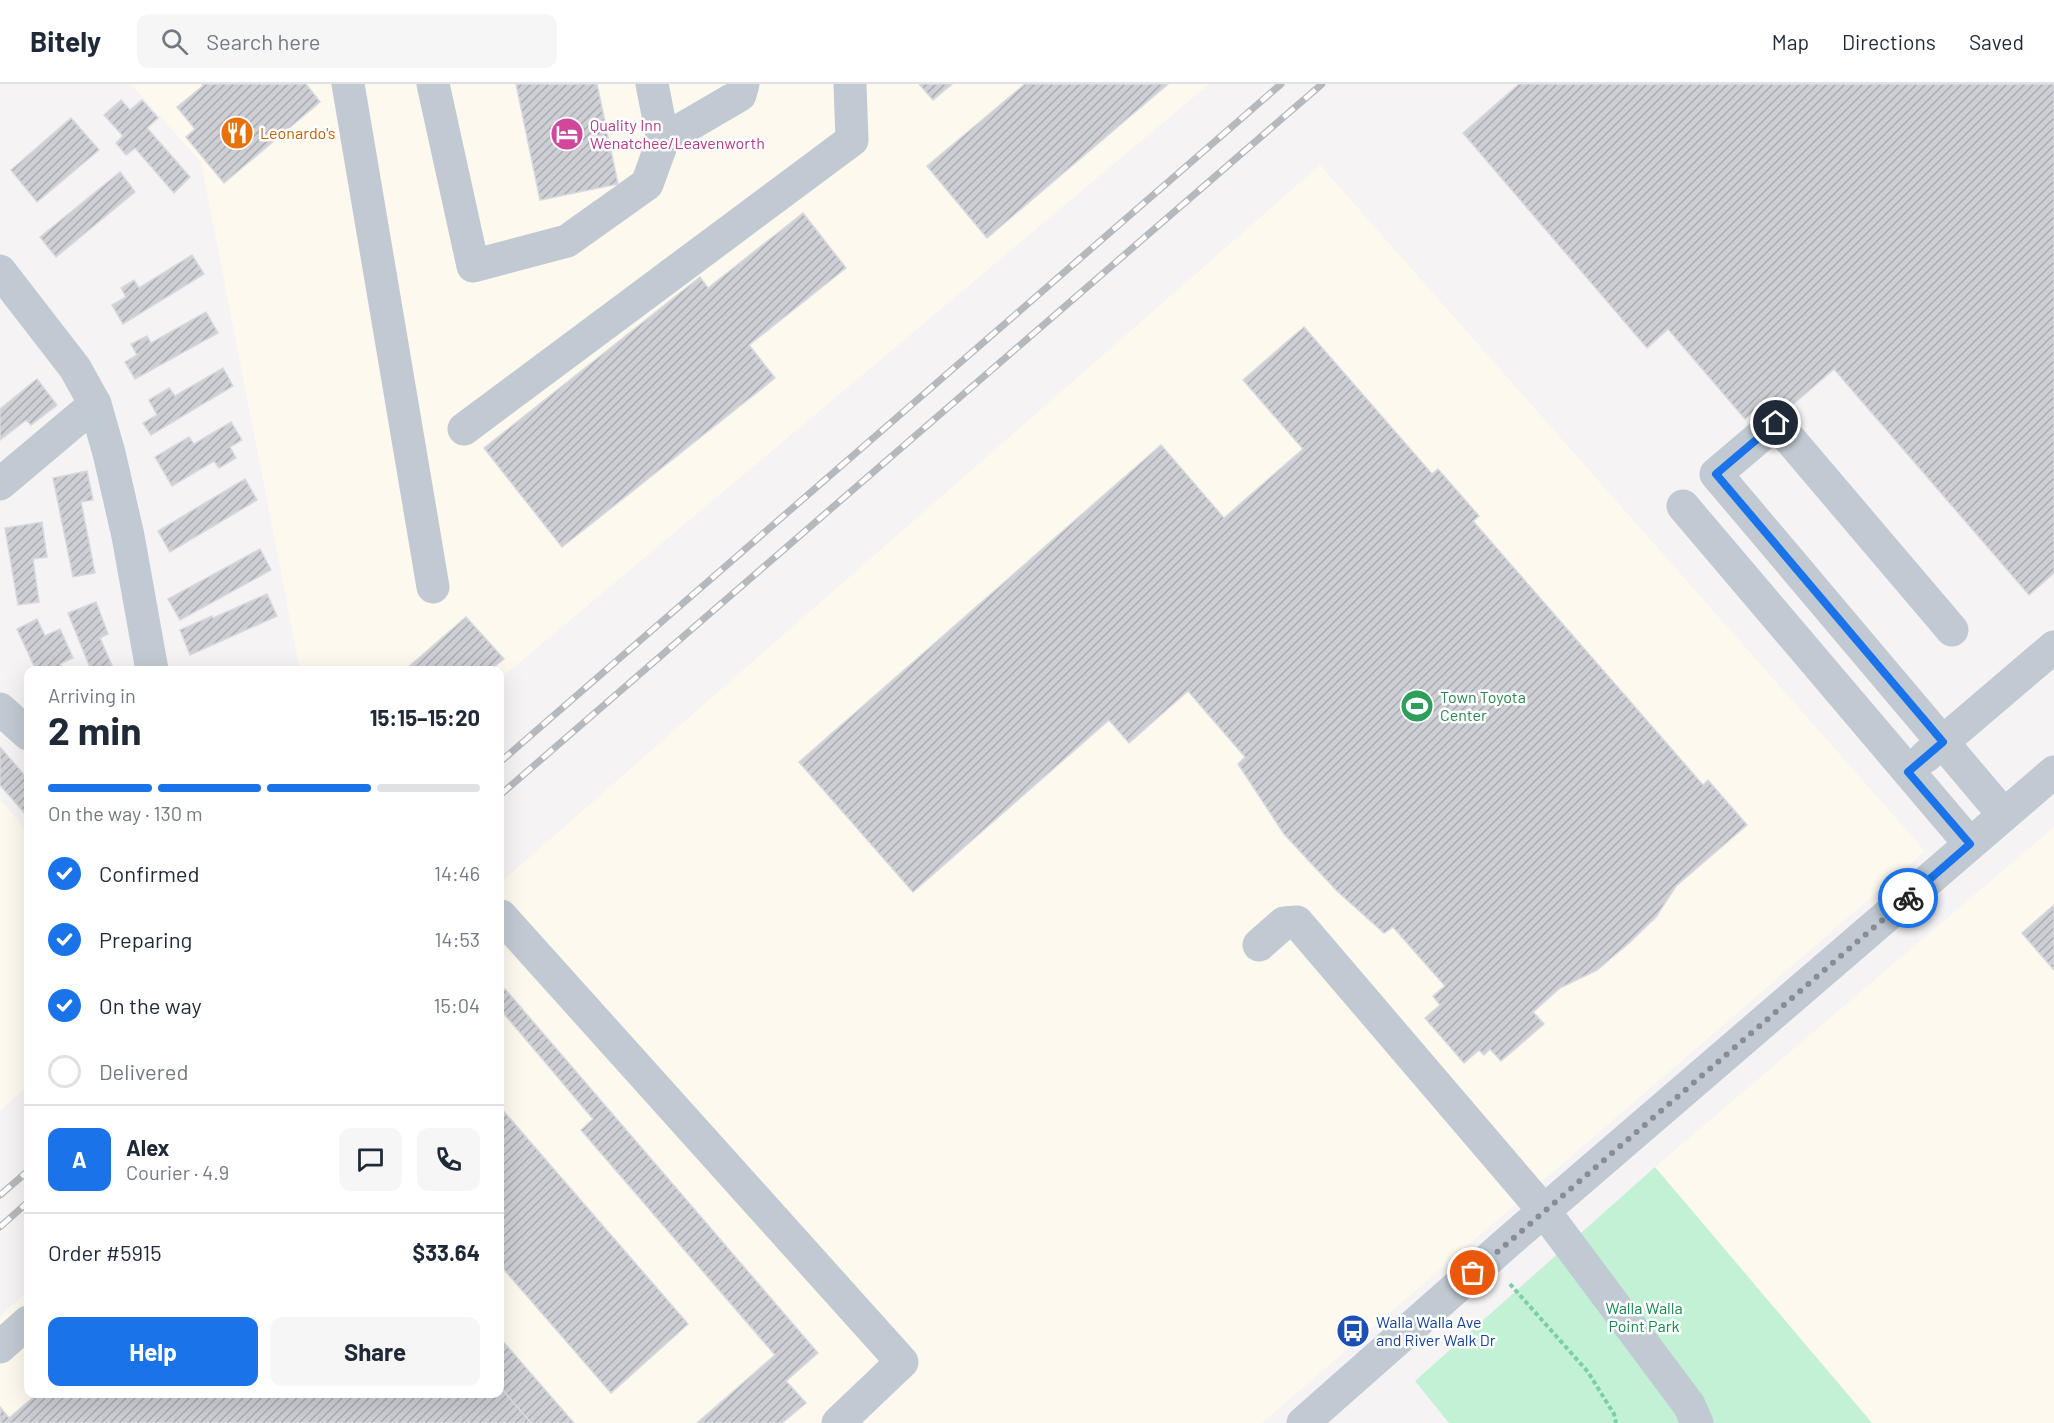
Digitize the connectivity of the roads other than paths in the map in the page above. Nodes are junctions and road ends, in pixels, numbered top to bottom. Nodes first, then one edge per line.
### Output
1 (348, 84) edge
2 (433, 84) edge
3 (652, 84) edge
4 (743, 84) edge
5 (850, 84) edge
6 (663, 140) junction
7 (0, 271) edge
8 (95, 404) junction
9 (464, 429) dead end
10 (0, 484) edge
11 (1683, 506) dead end
12 (433, 587) dead end
13 (1952, 630) dead end
14 (2054, 647) edge
15 (151, 666) edge
16 (0, 709) edge
17 (24, 730) edge
18 (1943, 742) junction
19 (1908, 772) junction
20 (2054, 772) edge
21 (2004, 815) junction
22 (1970, 844) junction
23 (504, 919) edge
24 (1260, 945) dead end
25 (1544, 1211) junction
26 (24, 1326) edge
27 (0, 1347) edge
28 (838, 1423) edge
29 (1303, 1423) edge
30 (1697, 1423) edge

1 - 12 street
2 - 6 street
3 - 6 street
4 - 6 street
5 - 9 street
7 - 8 street
8 - 10 street
8 - 15 street
11 - 19 street
13 - 18 street
14 - 18 street
16 - 17 street
18 - 19 street
18 - 21 street
19 - 22 street
20 - 21 street
21 - 22 street
22 - 25 street
23 - 28 street
24 - 25 street
25 - 29 street
25 - 30 street
26 - 27 street

